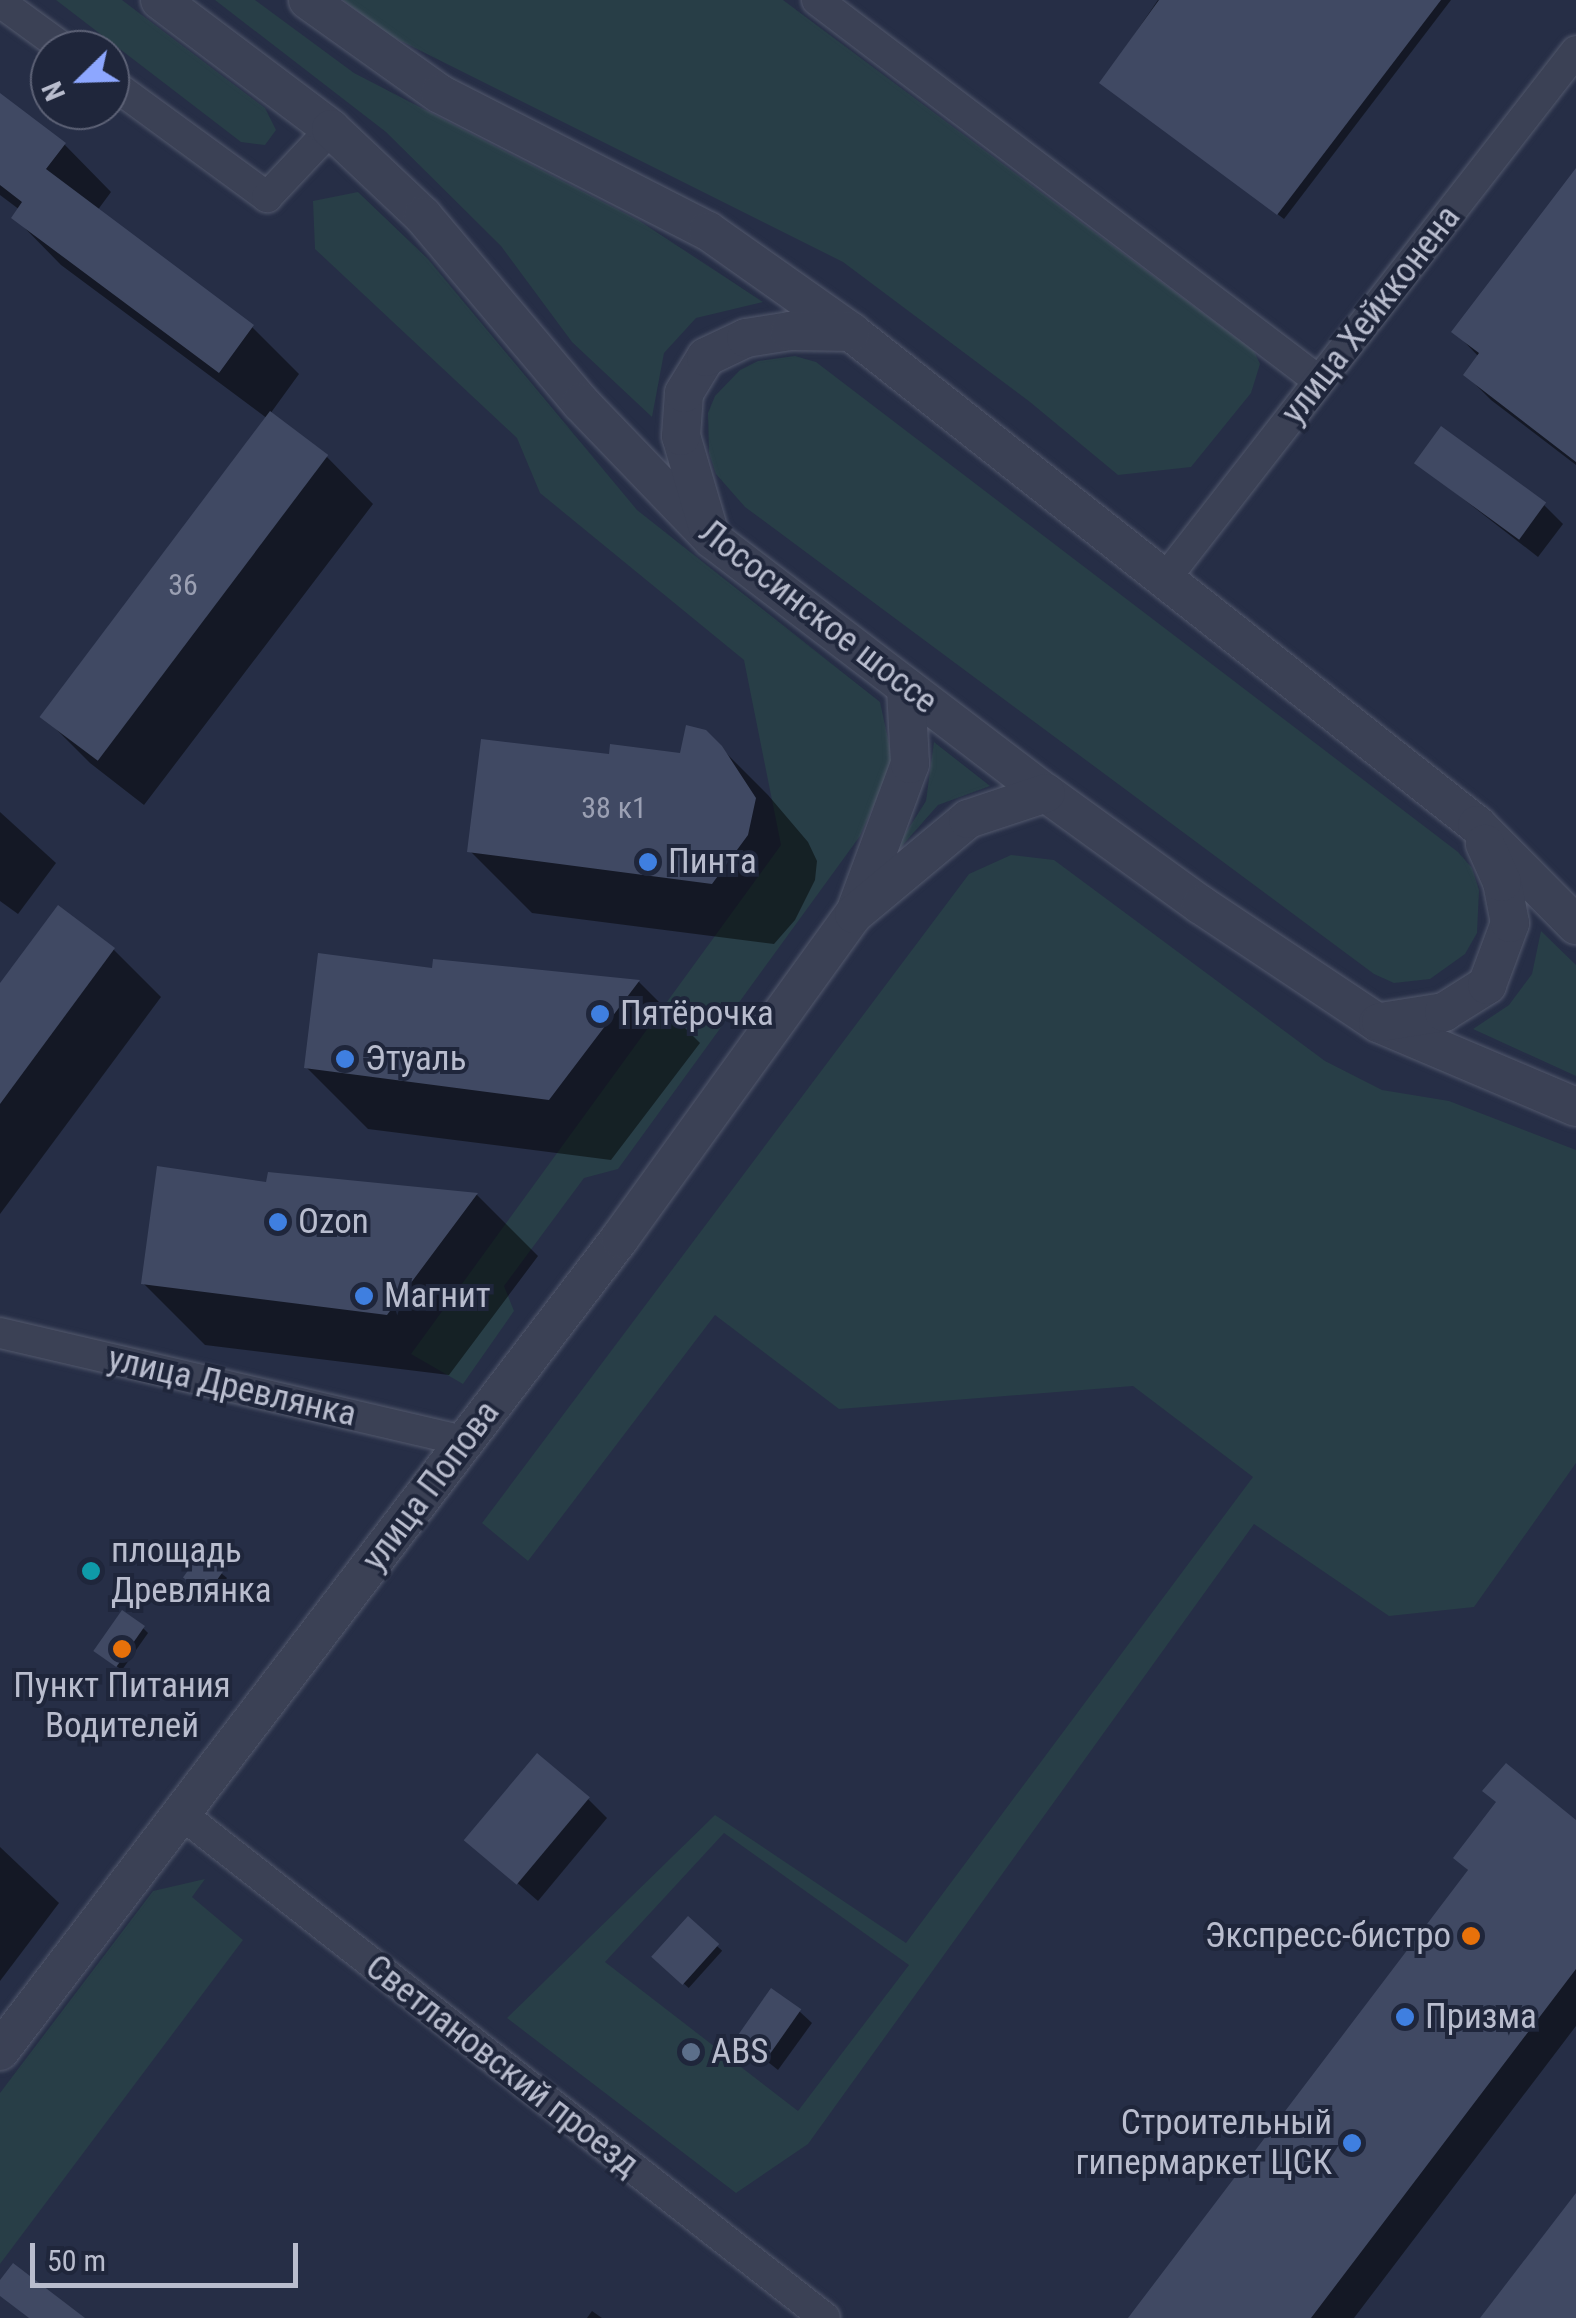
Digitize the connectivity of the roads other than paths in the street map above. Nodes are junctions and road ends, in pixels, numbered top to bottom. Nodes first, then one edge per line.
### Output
1 (160, 0) edge
2 (308, 0) edge
3 (817, 0) edge
4 (0, 2) edge
5 (38, 30) edge
6 (1576, 51) edge
7 (130, 97) edge
8 (331, 130) junction
9 (851, 332) junction
10 (1319, 381) junction
11 (712, 539) junction
12 (1165, 579) junction
13 (906, 686) junction
14 (1046, 794) junction
15 (1477, 825) junction
16 (854, 914) junction
17 (1576, 925) edge
18 (1378, 1022) junction
19 (1576, 1107) edge
20 (0, 1333) edge
21 (465, 1441) junction
22 (180, 1813) junction
23 (0, 2051) edge
24 (824, 2318) edge

1 - 8 street, Лососинское шоссе
2 - 9 street
3 - 10 street
4 - 5 street
6 - 10 street, улица Хейкконена
7 - 8 street
8 - 11 street, Лососинское шоссе
9 - 11 street
9 - 12 street
10 - 12 street, улица Хейкконена
11 - 13 street, Лососинское шоссе
12 - 15 street
13 - 14 street, Лососинское шоссе
13 - 16 street, улица Попова
14 - 16 street, улица Попова
14 - 18 street, Лососинское шоссе
15 - 17 street
15 - 18 street
16 - 21 street, улица Попова
18 - 19 street, Лососинское шоссе
20 - 21 street, улица Древлянка
21 - 22 street, улица Попова
22 - 23 street, улица Попова
22 - 24 street, Светлановский проезд

